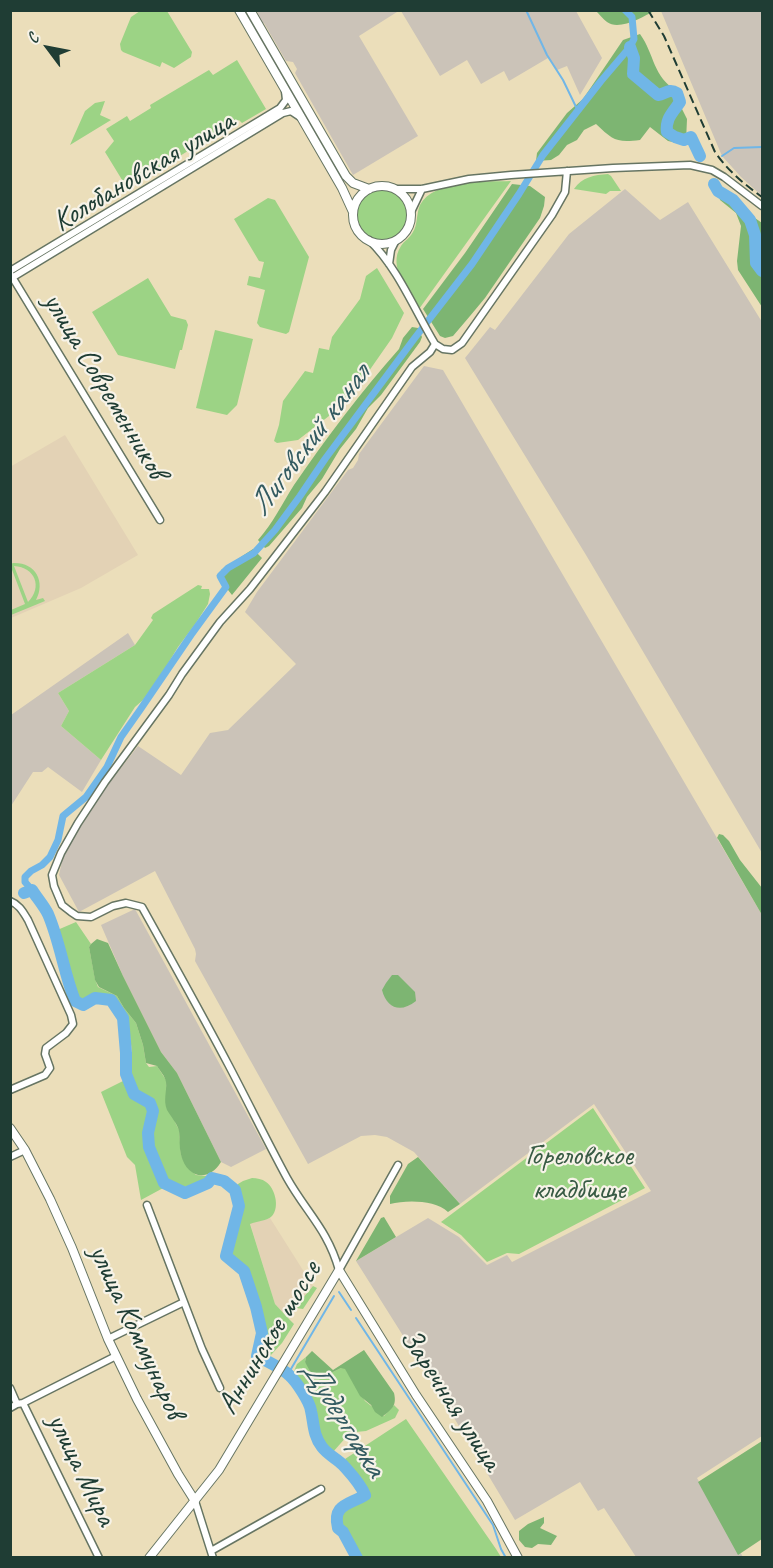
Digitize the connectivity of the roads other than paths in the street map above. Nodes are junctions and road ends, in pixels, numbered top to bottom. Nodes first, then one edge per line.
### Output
1 (238, 10) edge
2 (250, 10) edge
3 (285, 90) junction
4 (301, 118) junction
5 (567, 171) junction
6 (369, 189) junction
7 (396, 189) junction
8 (422, 189) junction
9 (762, 206) edge
10 (353, 212) junction
11 (411, 212) junction
12 (369, 240) junction
13 (396, 240) junction
14 (389, 264) junction
15 (11, 276) edge
16 (435, 344) junction
17 (160, 520) dead end
18 (10, 902) edge
19 (10, 1089) edge
20 (10, 1128) edge
21 (25, 1150) junction
22 (10, 1156) edge
23 (398, 1164) dead end
24 (147, 1205) dead end
25 (339, 1270) junction
26 (184, 1302) junction
27 (108, 1339) junction
28 (116, 1356) junction
29 (10, 1388) edge
30 (220, 1388) dead end
31 (17, 1405) edge
32 (321, 1489) dead end
33 (195, 1501) junction
34 (212, 1554) edge
35 (99, 1557) edge
36 (149, 1557) edge
37 (518, 1557) edge

1 - 3 street
2 - 6 street
3 - 4 street
3 - 15 street, Колобановская улица
4 - 10 street
4 - 15 street, Колобановская улица
5 - 8 street
5 - 9 street
5 - 16 street
6 - 7 street
6 - 10 street
7 - 8 street
7 - 11 street
8 - 11 street
10 - 12 street
11 - 13 street
12 - 13 street
12 - 14 street
13 - 14 street
14 - 16 street
15 - 17 street, улица Современников
16 - 25 street
18 - 19 street
20 - 21 street, улица Коммунаров
21 - 22 street
21 - 27 street, улица Коммунаров
23 - 25 street, Аннинское шоссе
24 - 26 street
25 - 33 street, Аннинское шоссе
25 - 37 street, Заречная улица
26 - 27 street
26 - 30 street
27 - 28 street, улица Коммунаров
28 - 31 street
28 - 33 street, улица Коммунаров
29 - 31 street, улица Мира
31 - 35 street, улица Мира
32 - 34 street
33 - 34 street, улица Коммунаров
33 - 36 street, Аннинское шоссе

